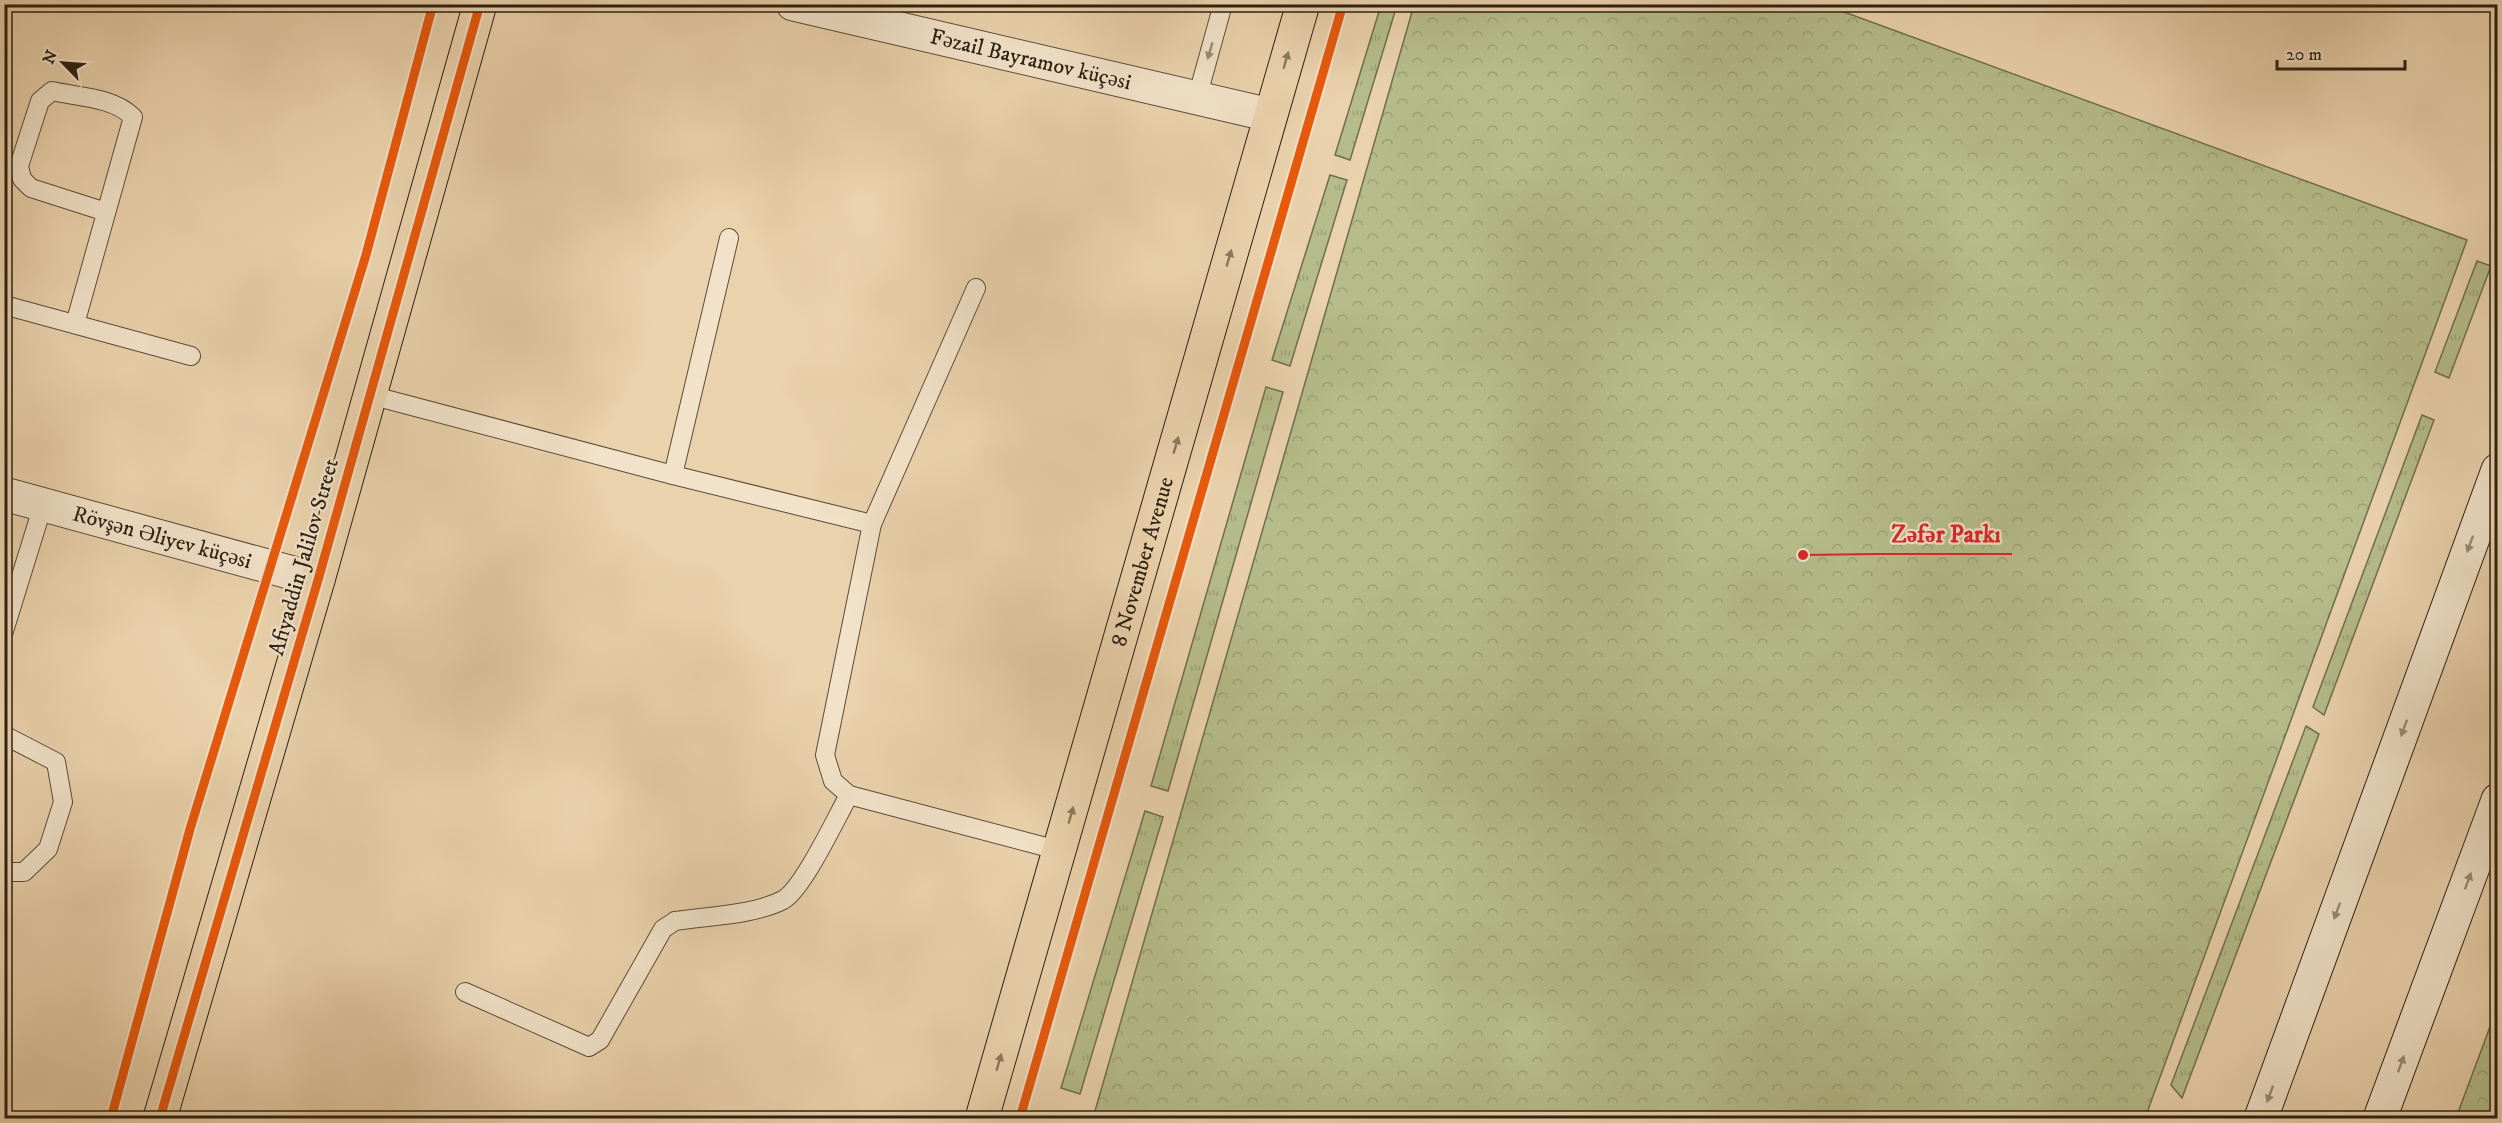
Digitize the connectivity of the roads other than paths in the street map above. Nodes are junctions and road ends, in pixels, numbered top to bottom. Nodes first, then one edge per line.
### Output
1 (480, 4) edge
2 (793, 4) edge
3 (1223, 4) edge
4 (1303, 4) edge
5 (1197, 98) junction
6 (1270, 115) junction
7 (106, 212) junction
8 (729, 238) dead end
9 (976, 288) dead end
10 (4, 305) edge
11 (75, 324) junction
12 (191, 356) dead end
13 (370, 395) junction
14 (2498, 470) edge
15 (673, 475) junction
16 (4, 494) edge
17 (43, 505) junction
18 (872, 524) junction
19 (318, 580) junction
20 (4, 631) edge
21 (4, 735) edge
22 (849, 795) junction
23 (2498, 800) edge
24 (1061, 851) junction
25 (4, 872) edge
26 (465, 992) dead end
27 (160, 1119) edge
28 (982, 1119) edge
29 (2261, 1119) edge
30 (2380, 1119) edge

1 - 13 highway, Afiyaddin Jalilov Street
2 - 5 main road, Fəzail Bayramov küçəsi
3 -> 5 lane
6 -> 4 highway, 8 November Avenue
5 - 6 main road, Fəzail Bayramov küçəsi
24 -> 6 highway, 8 November Avenue
7 - 7 lane
7 - 11 lane
8 - 15 lane
9 - 18 lane
10 - 11 lane
11 - 12 lane
13 - 15 lane
13 - 19 highway, Afiyaddin Jalilov Street
14 -> 29 main road
15 - 18 lane
16 - 17 main road, Rövşən Əliyev küçəsi
17 - 19 main road, Rövşən Əliyev küçəsi
17 - 20 lane
18 - 22 lane
19 - 27 highway, Afiyaddin Jalilov Street
21 - 25 lane
22 - 24 lane
22 - 26 lane
30 -> 23 main road
28 -> 24 highway, 8 November Avenue

